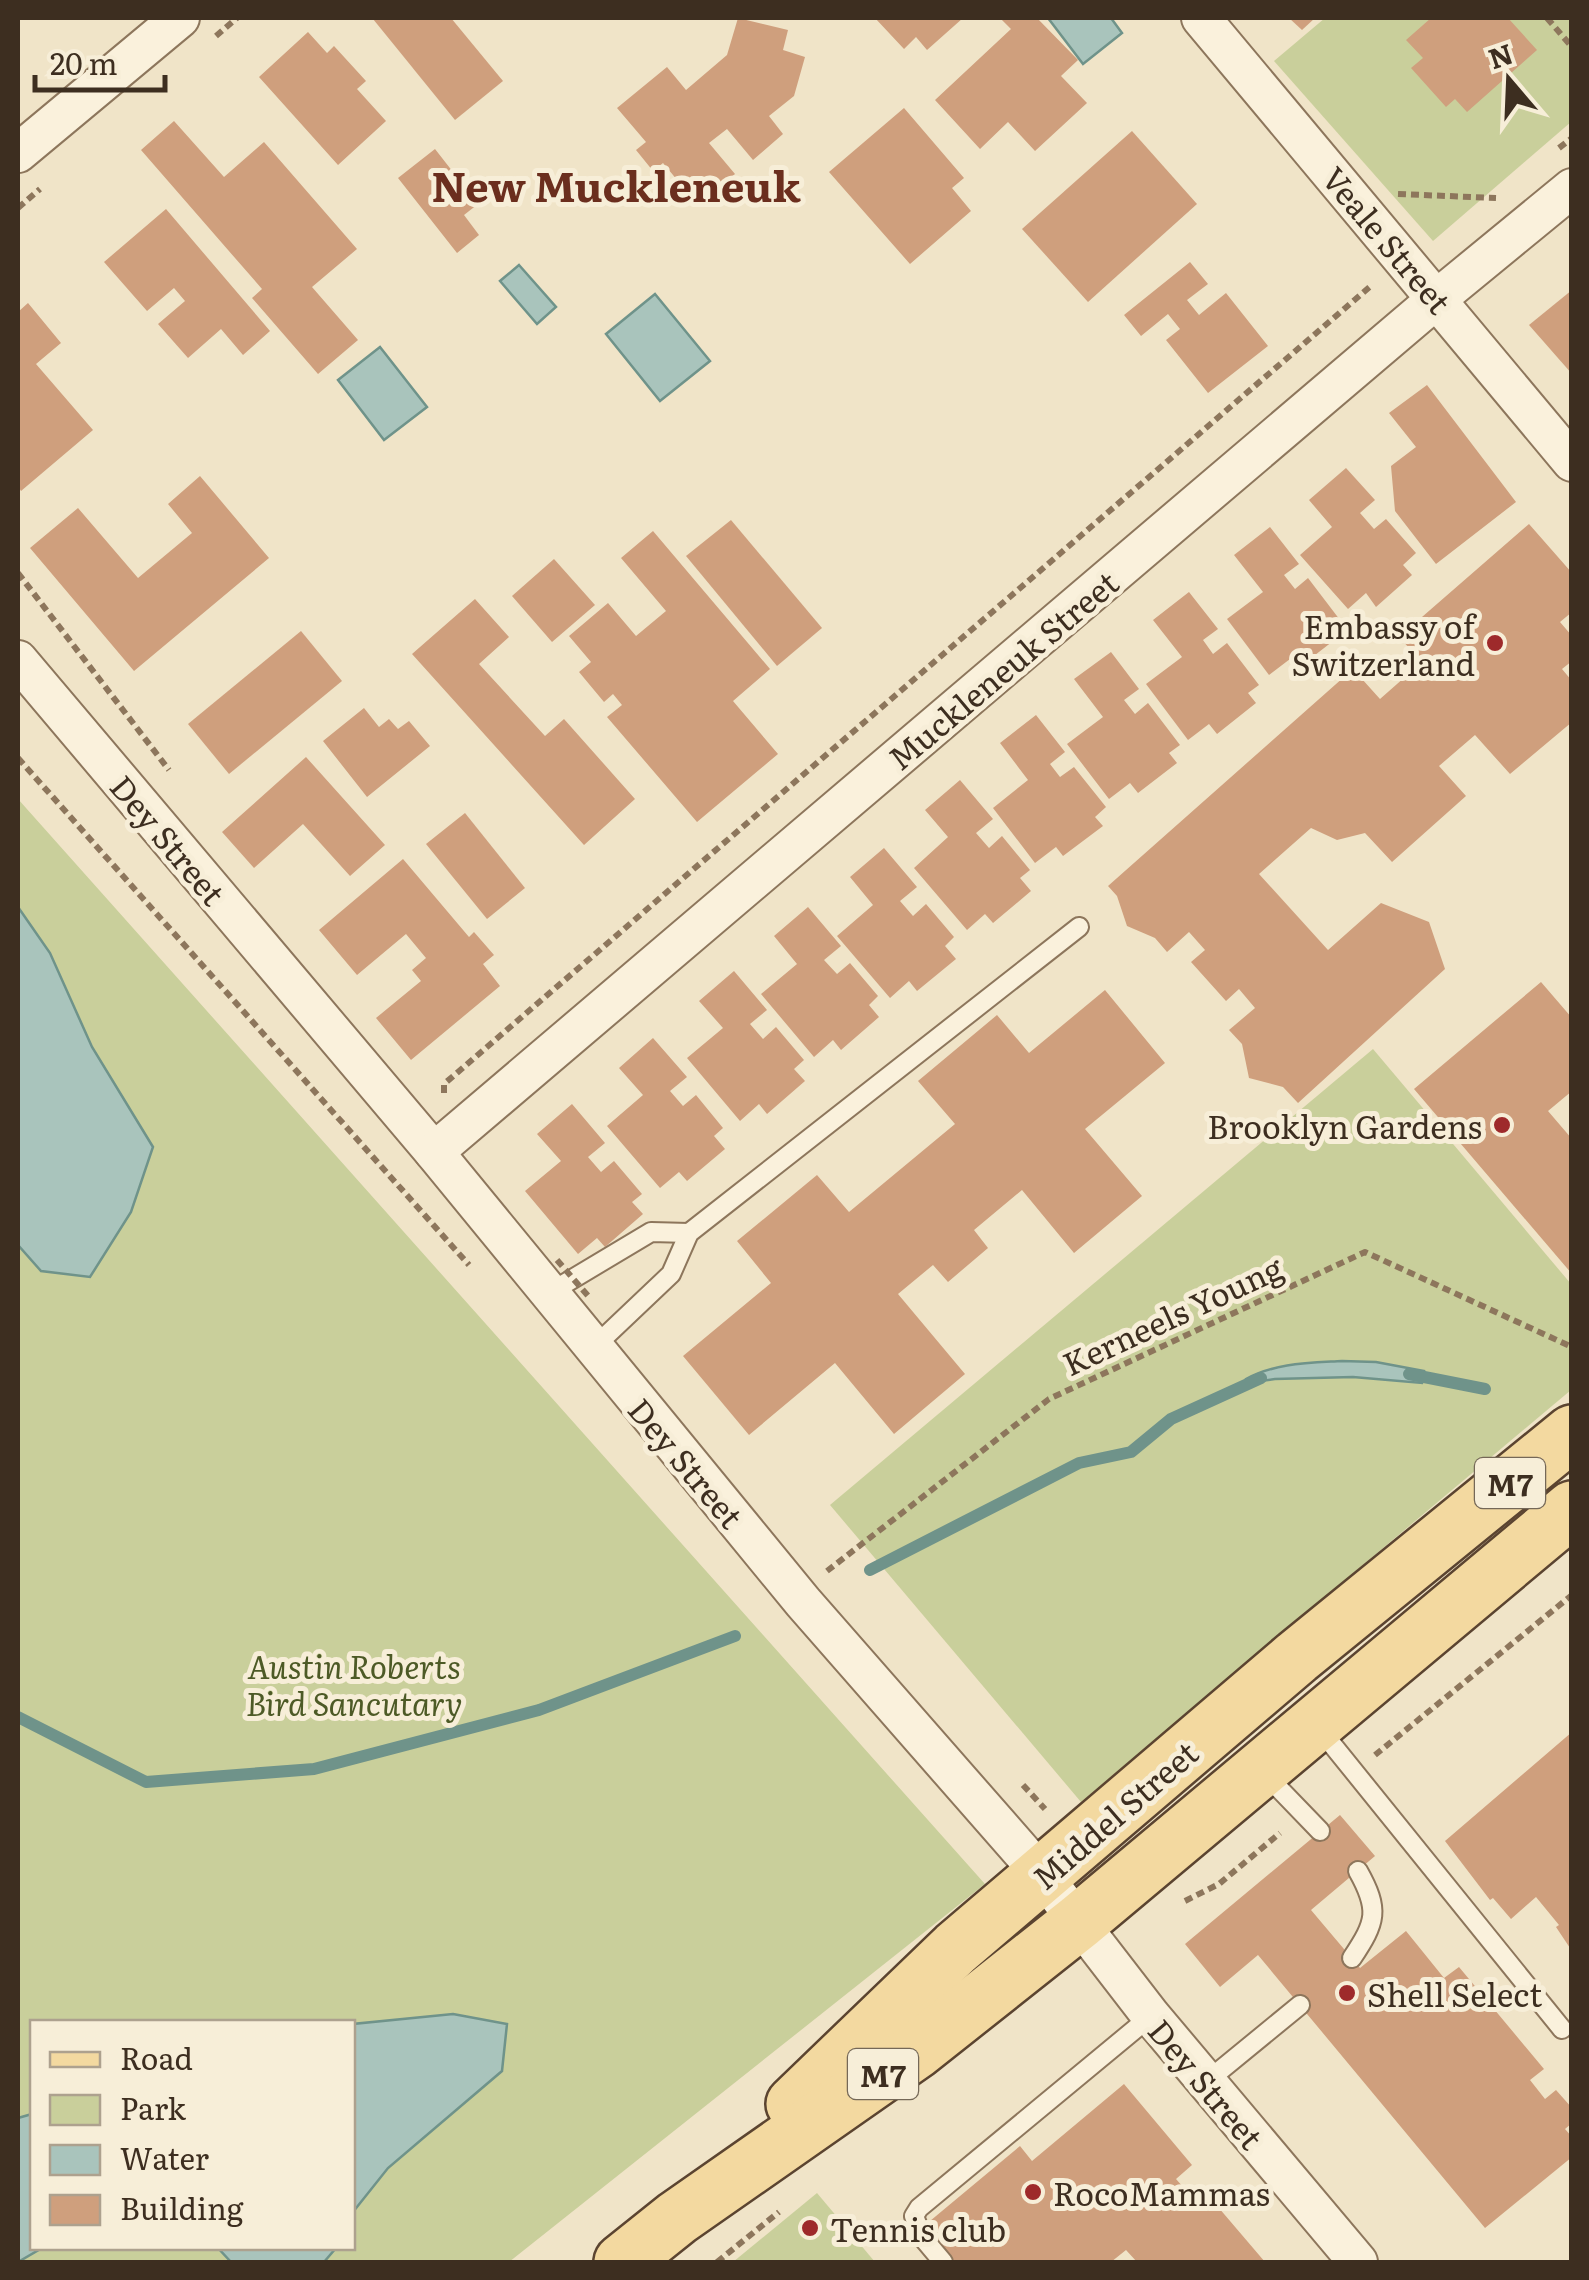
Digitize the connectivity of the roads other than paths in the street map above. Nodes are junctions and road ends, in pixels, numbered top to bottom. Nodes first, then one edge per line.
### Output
1 (180, 18) edge
2 (1201, 18) edge
3 (18, 153) edge
4 (1572, 188) edge
5 (1438, 298) junction
6 (1569, 454) edge
7 (18, 660) edge
8 (1079, 927) dead end
9 (434, 1152) junction
10 (689, 1234) junction
11 (553, 1276) junction
12 (593, 1348) junction
13 (1572, 1433) edge
14 (1572, 1509) edge
15 (1314, 1722) junction
16 (1260, 1769) junction
17 (1320, 1831) dead end
18 (1358, 1871) dead end
19 (1043, 1876) junction
20 (1080, 1921) junction
21 (1352, 1958) dead end
22 (1300, 2005) dead end
23 (1151, 2016) junction
24 (1562, 2029) dead end
25 (1206, 2082) junction
26 (678, 2218) junction
27 (622, 2262) edge
28 (943, 2262) edge
29 (1358, 2262) edge

1 - 3 street
2 - 5 street, Veale Street
4 - 5 street, Muckleneuk Street
5 - 6 street, Veale Street
5 - 9 street, Muckleneuk Street
7 - 9 street, Dey Street
8 - 10 lane
9 - 11 street, Dey Street
10 - 11 lane
10 - 12 lane
11 - 12 street, Dey Street
12 - 19 street, Dey Street
13 - 19 main road, Middel Street / M7
14 - 15 main road, Middel Street / M7
15 - 16 main road, Middel Street / M7
15 - 24 lane
16 - 17 lane
16 - 20 main road, Middel Street / M7
18 - 21 lane
19 - 20 street, Dey Street
19 - 26 main road, Middel Street / M7
20 - 23 street, Dey Street
20 - 26 main road, Middel Street / M7
22 - 25 lane
23 - 25 street, Dey Street
23 - 28 lane
25 - 29 street, Dey Street
26 - 27 main road, Middel Street / M7

